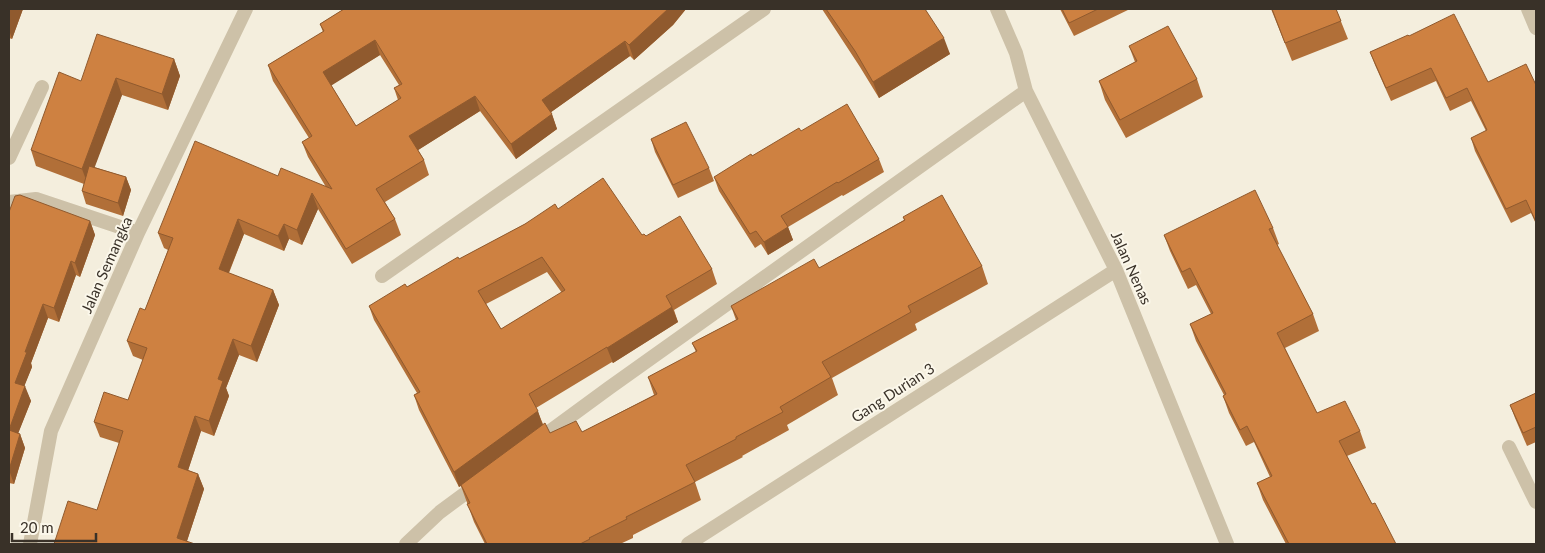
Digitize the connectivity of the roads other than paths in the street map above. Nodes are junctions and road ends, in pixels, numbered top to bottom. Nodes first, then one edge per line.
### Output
1 (246, 9) edge
2 (764, 9) edge
3 (997, 9) edge
4 (1528, 9) edge
5 (1536, 28) edge
6 (42, 87) dead end
7 (1026, 91) junction
8 (9, 158) edge
9 (9, 202) edge
10 (138, 233) junction
11 (1116, 270) junction
12 (382, 276) dead end
13 (1509, 447) dead end
14 (520, 453) edge
15 (488, 477) edge
16 (1536, 502) edge
17 (30, 544) edge
18 (406, 544) edge
19 (688, 544) edge
20 (1227, 544) edge

1 - 10 street, Jalan Semangka
2 - 12 street
3 - 7 street, Jalan Nenas
4 - 5 street
6 - 8 street
7 - 11 street, Jalan Nenas
7 - 14 street
9 - 10 street
10 - 17 street, Jalan Semangka
11 - 19 street, Gang Durian 3
11 - 20 street, Jalan Nenas
13 - 16 street
15 - 18 street

